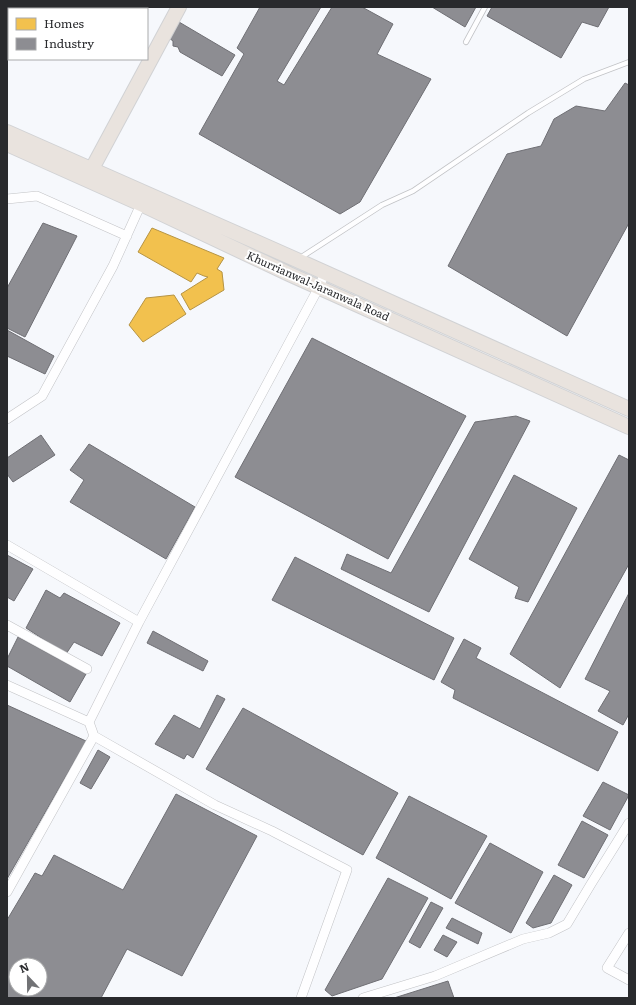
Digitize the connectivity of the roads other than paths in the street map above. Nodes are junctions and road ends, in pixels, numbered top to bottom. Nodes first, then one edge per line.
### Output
1 (178, 7) edge
2 (485, 7) edge
3 (466, 42) dead end
4 (629, 62) edge
5 (7, 132) edge
6 (7, 144) edge
7 (89, 175) junction
8 (7, 199) edge
9 (141, 204) junction
10 (127, 236) junction
11 (297, 260) junction
12 (325, 273) junction
13 (319, 287) junction
14 (629, 409) edge
15 (7, 419) edge
16 (629, 426) edge
17 (7, 545) edge
18 (139, 622) junction
19 (7, 625) edge
20 (87, 669) dead end
21 (7, 685) edge
22 (89, 722) junction
23 (94, 736) junction
24 (629, 823) edge
25 (7, 892) edge
26 (629, 933) edge
27 (629, 980) edge
28 (300, 998) edge
29 (363, 998) edge

1 - 7 main road
2 - 3 lane
4 - 11 lane
5 - 7 main road, Khurrianwal-Jaranwala Road
6 - 7 main road, Khurrianwal-Jaranwala Road
7 - 9 main road, Khurrianwal-Jaranwala Road
7 - 11 main road, Khurrianwal-Jaranwala Road
8 - 10 street
9 - 10 street
9 - 13 main road, Khurrianwal-Jaranwala Road
10 - 15 street
11 - 12 main road, Khurrianwal-Jaranwala Road
12 - 13 street
12 - 14 main road, Khurrianwal-Jaranwala Road
13 - 16 main road, Khurrianwal-Jaranwala Road
13 - 18 street
17 - 18 street
18 - 22 street
19 - 20 street
21 - 22 street
22 - 23 street
23 - 25 street
23 - 28 street
24 - 29 street
26 - 27 street

